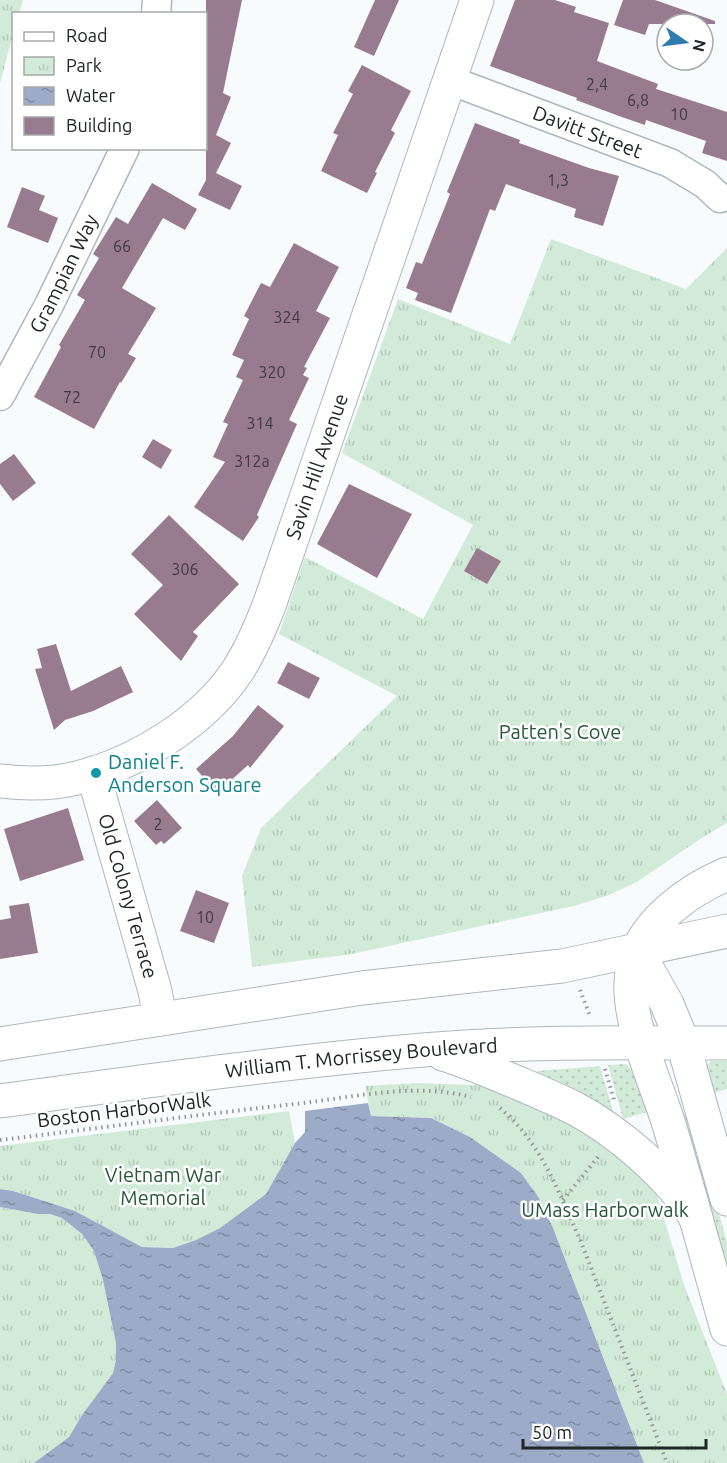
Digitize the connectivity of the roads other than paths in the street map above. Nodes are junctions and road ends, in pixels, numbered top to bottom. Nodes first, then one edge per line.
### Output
1 (477, 0) edge
2 (449, 80) junction
3 (125, 150) edge
4 (720, 198) dead end
5 (0, 396) edge
6 (93, 773) junction
7 (0, 781) edge
8 (727, 874) edge
9 (727, 931) edge
10 (637, 951) junction
11 (160, 1019) junction
12 (642, 1043) junction
13 (683, 1043) junction
14 (727, 1043) edge
15 (0, 1044) edge
16 (423, 1050) junction
17 (0, 1101) edge
18 (727, 1180) edge
19 (727, 1191) edge
20 (727, 1199) edge
21 (696, 1218) junction
22 (727, 1329) edge

1 - 2 street, Savin Hill Avenue
2 - 4 street, Davitt Street
2 - 6 street, Savin Hill Avenue
3 - 5 street, Grampian Way
6 - 7 street, Savin Hill Avenue
6 - 11 street, Old Colony Terrace
8 - 10 street
9 - 10 street
10 - 11 street
10 - 12 street
10 - 13 street
11 - 15 street
12 - 13 street, William T. Morrissey Boulevard
12 - 16 street, William T. Morrissey Boulevard
12 - 21 street
13 - 14 street, William T. Morrissey Boulevard
13 - 20 street
16 - 17 street, William T. Morrissey Boulevard
16 - 21 street
18 - 19 street
21 - 22 street

